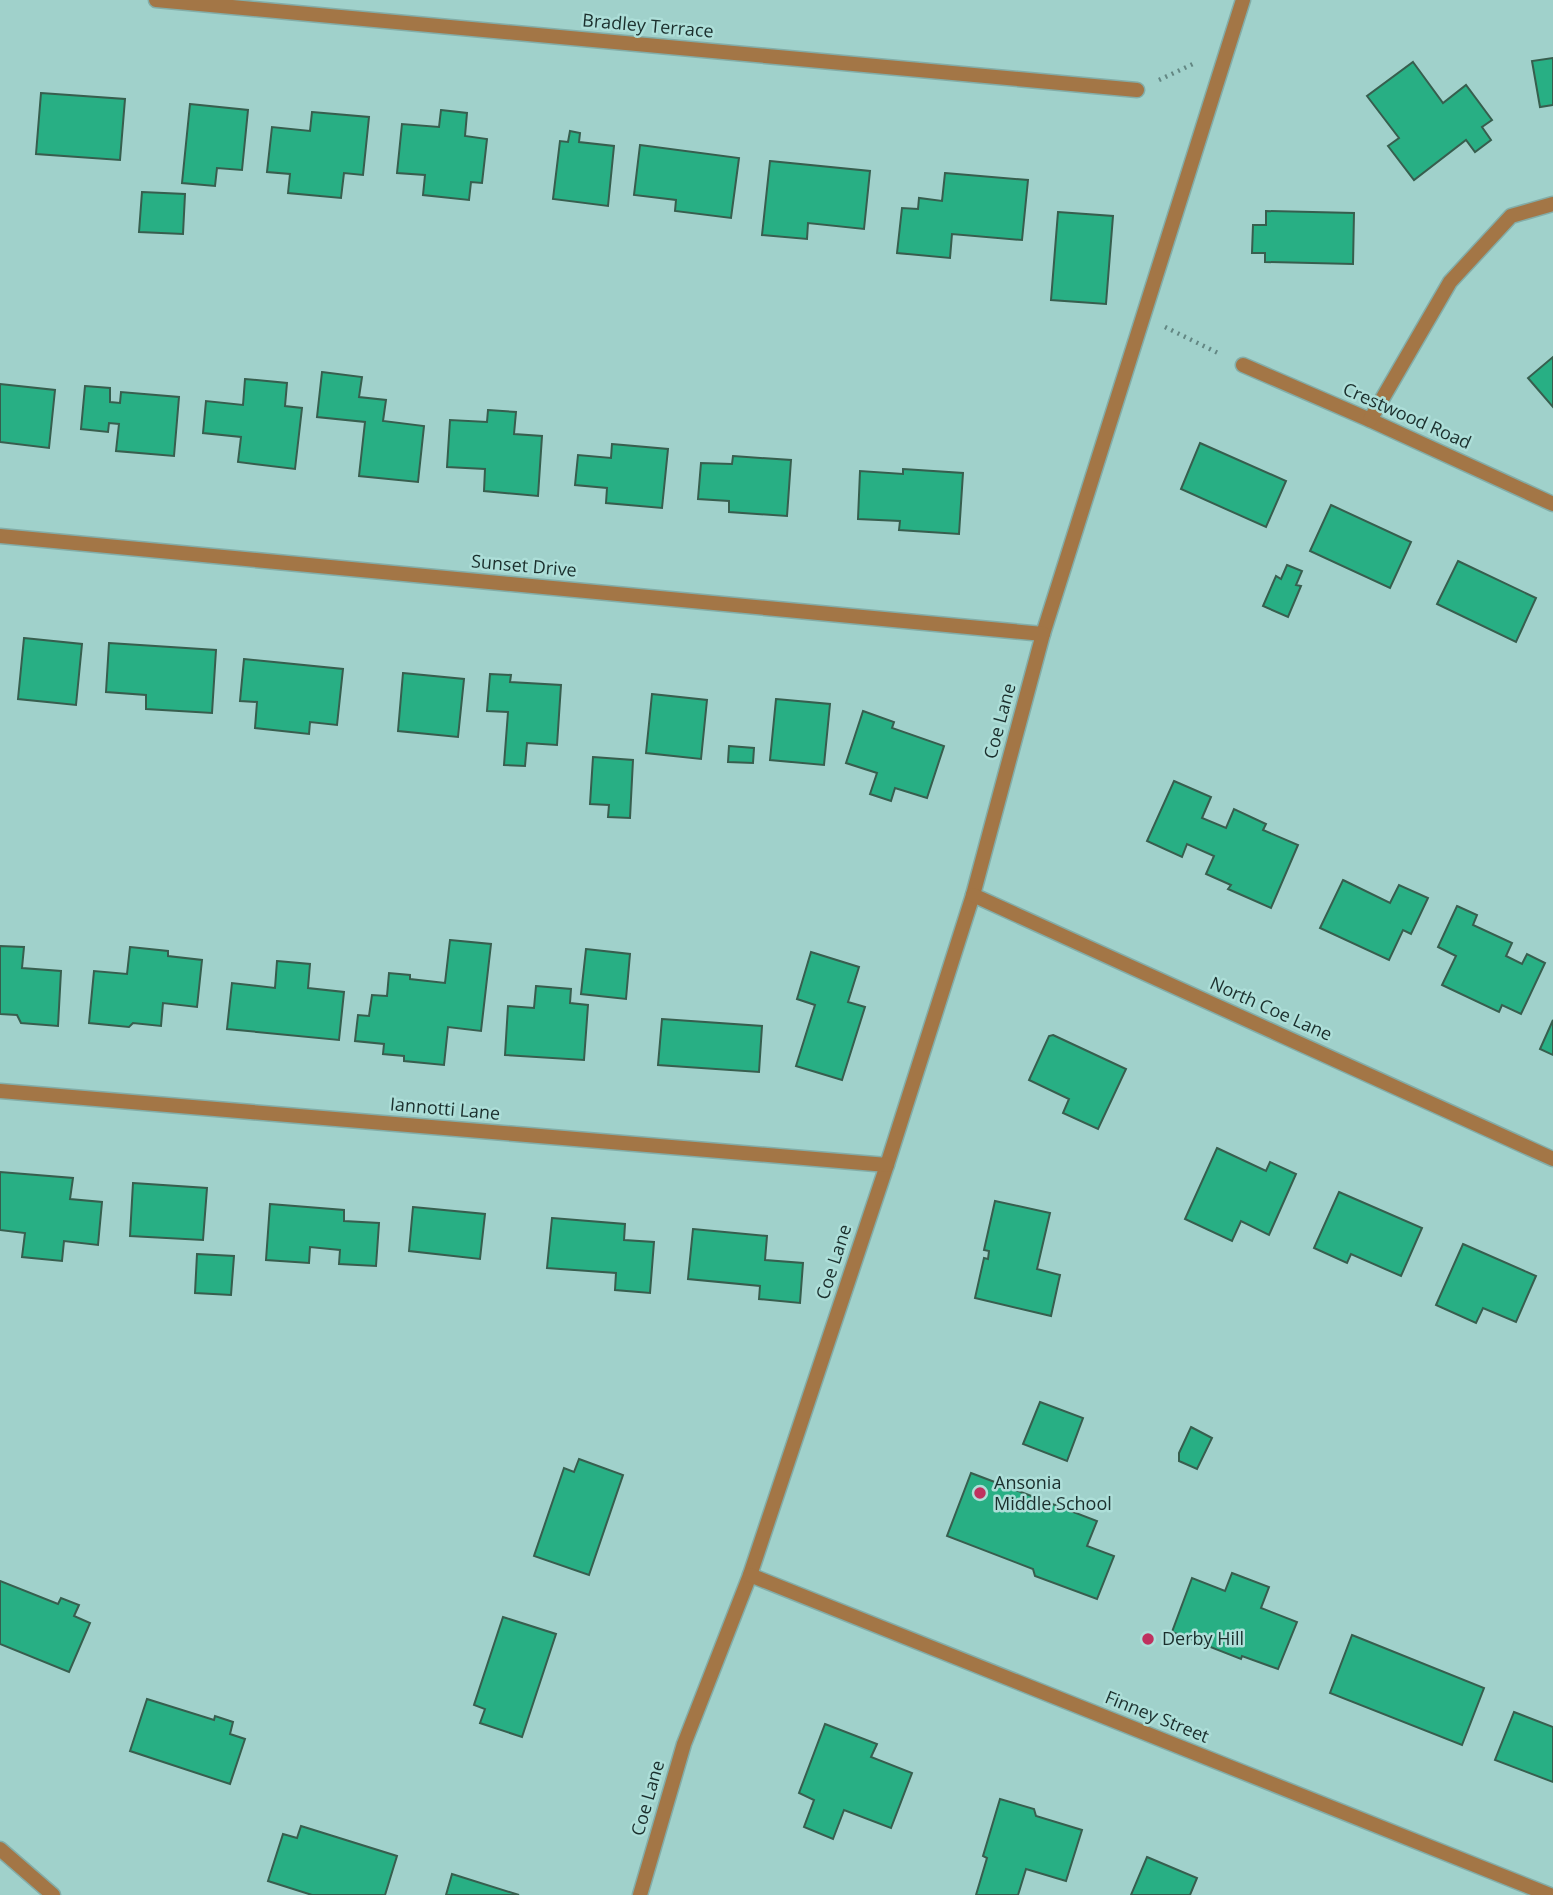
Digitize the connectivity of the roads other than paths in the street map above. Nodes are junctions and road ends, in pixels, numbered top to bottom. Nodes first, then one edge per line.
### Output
1 (156, 0) edge
2 (1242, 0) edge
3 (1137, 90) road end
4 (1553, 204) edge
5 (1243, 365) road end
6 (1370, 419) junction
7 (1553, 504) edge
8 (0, 536) edge
9 (1043, 634) junction
10 (972, 895) junction
11 (0, 1091) edge
12 (1553, 1159) edge
13 (887, 1165) junction
14 (751, 1575) junction
15 (0, 1849) edge
16 (53, 1895) edge
17 (640, 1895) edge
18 (1550, 1895) edge

1 - 3 street, Bradley Terrace
2 - 9 street, Coe Lane
4 - 6 street
5 - 6 street, Crestwood Road
6 - 7 street, Crestwood Road
8 - 9 street, Sunset Drive
9 - 10 street, Coe Lane
10 - 12 street, North Coe Lane
10 - 13 street, Coe Lane
11 - 13 street, Iannotti Lane
13 - 14 street, Coe Lane
14 - 17 street, Coe Lane
14 - 18 street, Finney Street
15 - 16 street

